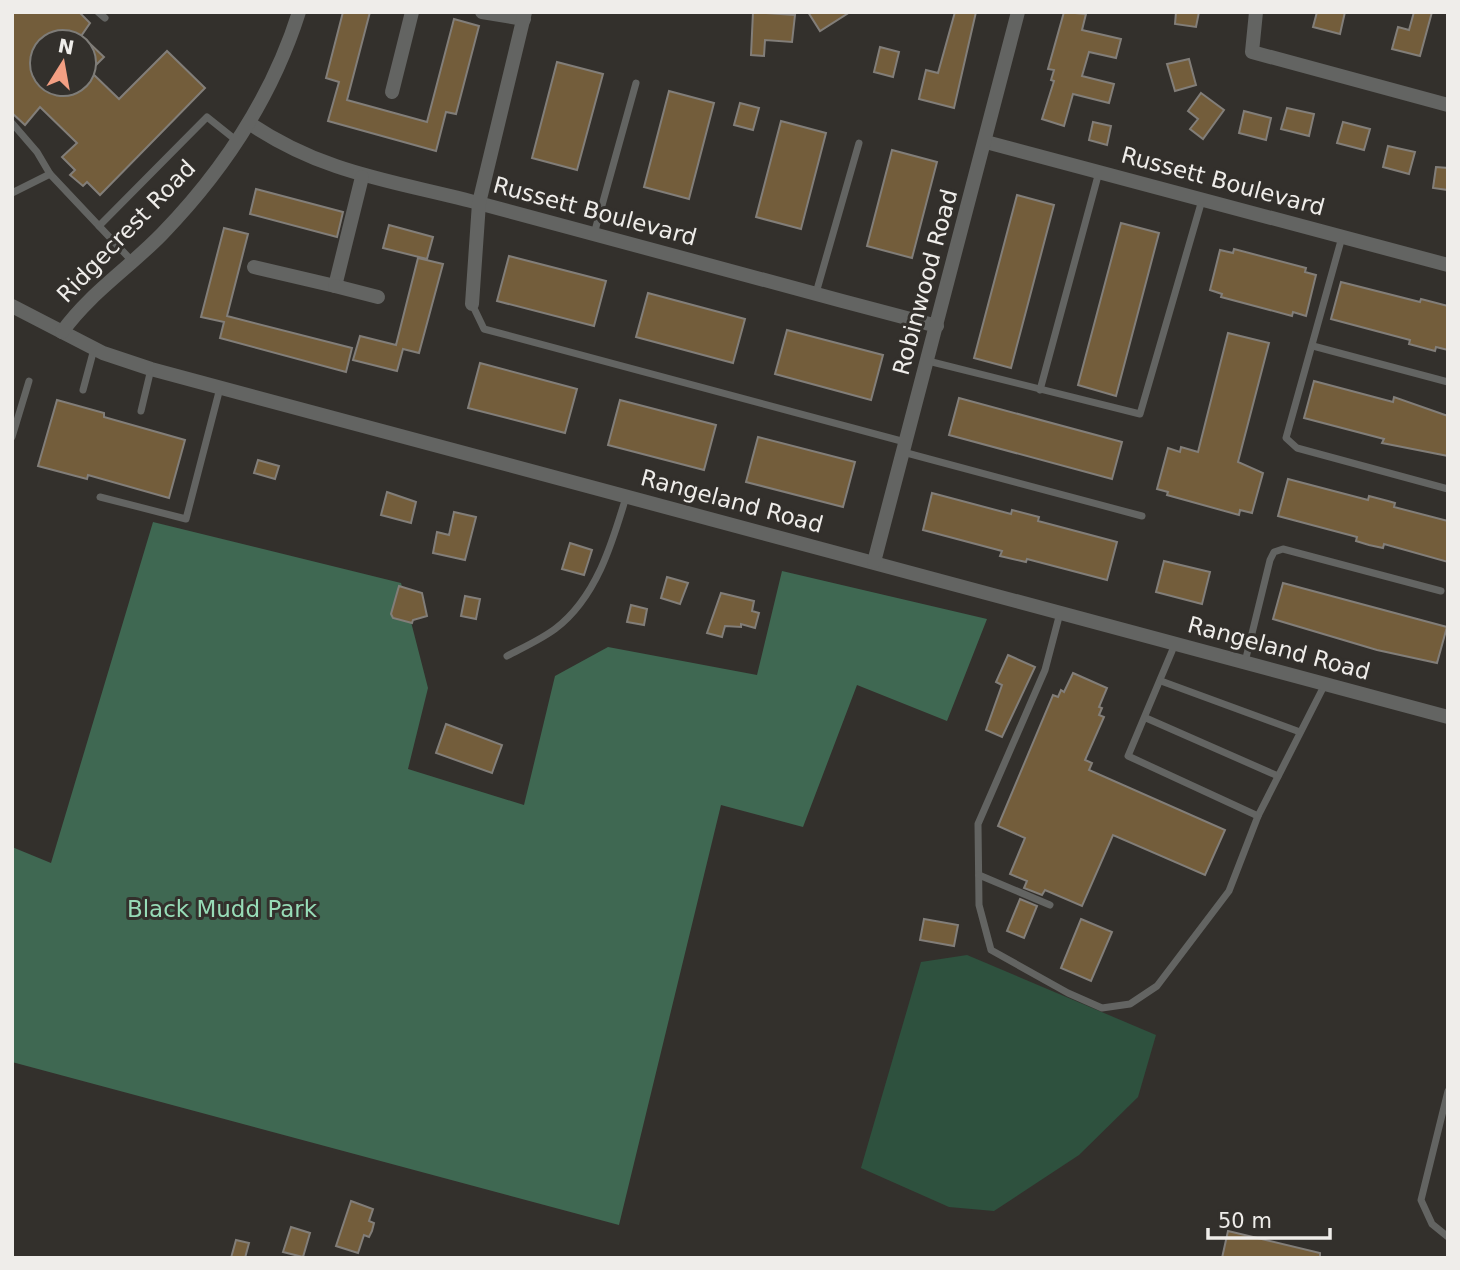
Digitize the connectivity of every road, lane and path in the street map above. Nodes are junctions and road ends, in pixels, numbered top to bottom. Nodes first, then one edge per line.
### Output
1 (98, 12) edge
2 (299, 12) edge
3 (412, 12) edge
4 (482, 12) edge
5 (1018, 12) edge
6 (1256, 12) edge
7 (525, 16) edge
8 (105, 18) dead end
9 (636, 83) dead end
10 (392, 92) dead end
11 (1448, 105) edge
12 (12, 123) edge
13 (249, 123) junction
14 (237, 141) junction
15 (859, 142) dead end
16 (986, 142) junction
17 (1099, 172) junction
18 (50, 174) junction
19 (362, 177) junction
20 (12, 193) edge
21 (1202, 200) junction
22 (479, 203) junction
23 (99, 226) junction
24 (593, 235) junction
25 (1342, 237) junction
26 (132, 261) junction
27 (1448, 265) edge
28 (254, 267) dead end
29 (335, 286) junction
30 (816, 294) junction
31 (378, 297) dead end
32 (472, 304) joint
33 (12, 306) edge
34 (937, 326) junction
35 (62, 332) junction
36 (1313, 346) junction
37 (94, 349) junction
38 (928, 361) junction
39 (151, 369) junction
40 (29, 381) dead end
41 (1448, 382) edge
42 (220, 388) junction
43 (83, 390) dead end
44 (1041, 390) junction
45 (141, 411) dead end
46 (12, 436) edge
47 (905, 447) junction
48 (1448, 489) edge
49 (100, 497) dead end
50 (626, 497) junction
51 (1142, 516) dead end
52 (874, 562) junction
53 (1441, 591) dead end
54 (1060, 612) junction
55 (1175, 644) junction
56 (507, 656) dead end
57 (1245, 662) junction
58 (1161, 681) junction
59 (1325, 684) junction
60 (1448, 717) edge
61 (1146, 718) junction
62 (1300, 732) junction
63 (1278, 776) junction
64 (1258, 816) junction
65 (979, 875) junction
66 (1050, 905) dead end
67 (1448, 1091) edge
68 (1448, 1237) edge

1 - 8 lane
2 - 13 street, Ridgecrest Road
3 - 10 street
4 - 7 street
5 - 16 street, Robinwood Road
6 - 11 street
7 - 22 street
9 - 24 lane
12 - 18 lane
13 - 14 street, Ridgecrest Road
13 - 19 street, Russett Boulevard
14 - 23 lane
14 - 26 street, Ridgecrest Road
15 - 30 lane
16 - 17 street, Russett Boulevard
16 - 34 street, Robinwood Road
17 - 21 street, Russett Boulevard
17 - 44 lane
18 - 20 lane
18 - 23 lane
19 - 22 street, Russett Boulevard
19 - 29 street
21 - 25 street, Russett Boulevard
21 - 44 lane
22 - 24 street, Russett Boulevard
22 - 32 street
23 - 26 lane
24 - 30 street, Russett Boulevard
25 - 27 street, Russett Boulevard
25 - 36 lane
26 - 35 street, Ridgecrest Road
28 - 29 street
29 - 31 street
30 - 34 street, Russett Boulevard
32 - 47 lane
33 - 35 street, Rangeland Road
34 - 38 street, Robinwood Road
35 - 37 street, Rangeland Road
36 - 41 lane
36 - 48 lane
37 - 39 street, Rangeland Road
37 - 43 lane
38 - 44 lane
38 - 47 street, Robinwood Road
39 - 42 street, Rangeland Road
39 - 45 lane
40 - 46 lane
42 - 49 lane
42 - 50 street, Rangeland Road
47 - 51 lane
47 - 52 street, Robinwood Road
50 - 52 street, Rangeland Road
50 - 56 lane
52 - 54 street, Rangeland Road
53 - 57 lane
54 - 55 street, Rangeland Road
54 - 65 lane
55 - 57 street, Rangeland Road
55 - 58 lane
57 - 59 street, Rangeland Road
58 - 61 lane
58 - 62 lane
59 - 60 street, Rangeland Road
59 - 62 lane
61 - 63 lane
61 - 64 lane
62 - 63 lane
63 - 64 lane
64 - 65 lane
65 - 66 lane
67 - 68 lane

